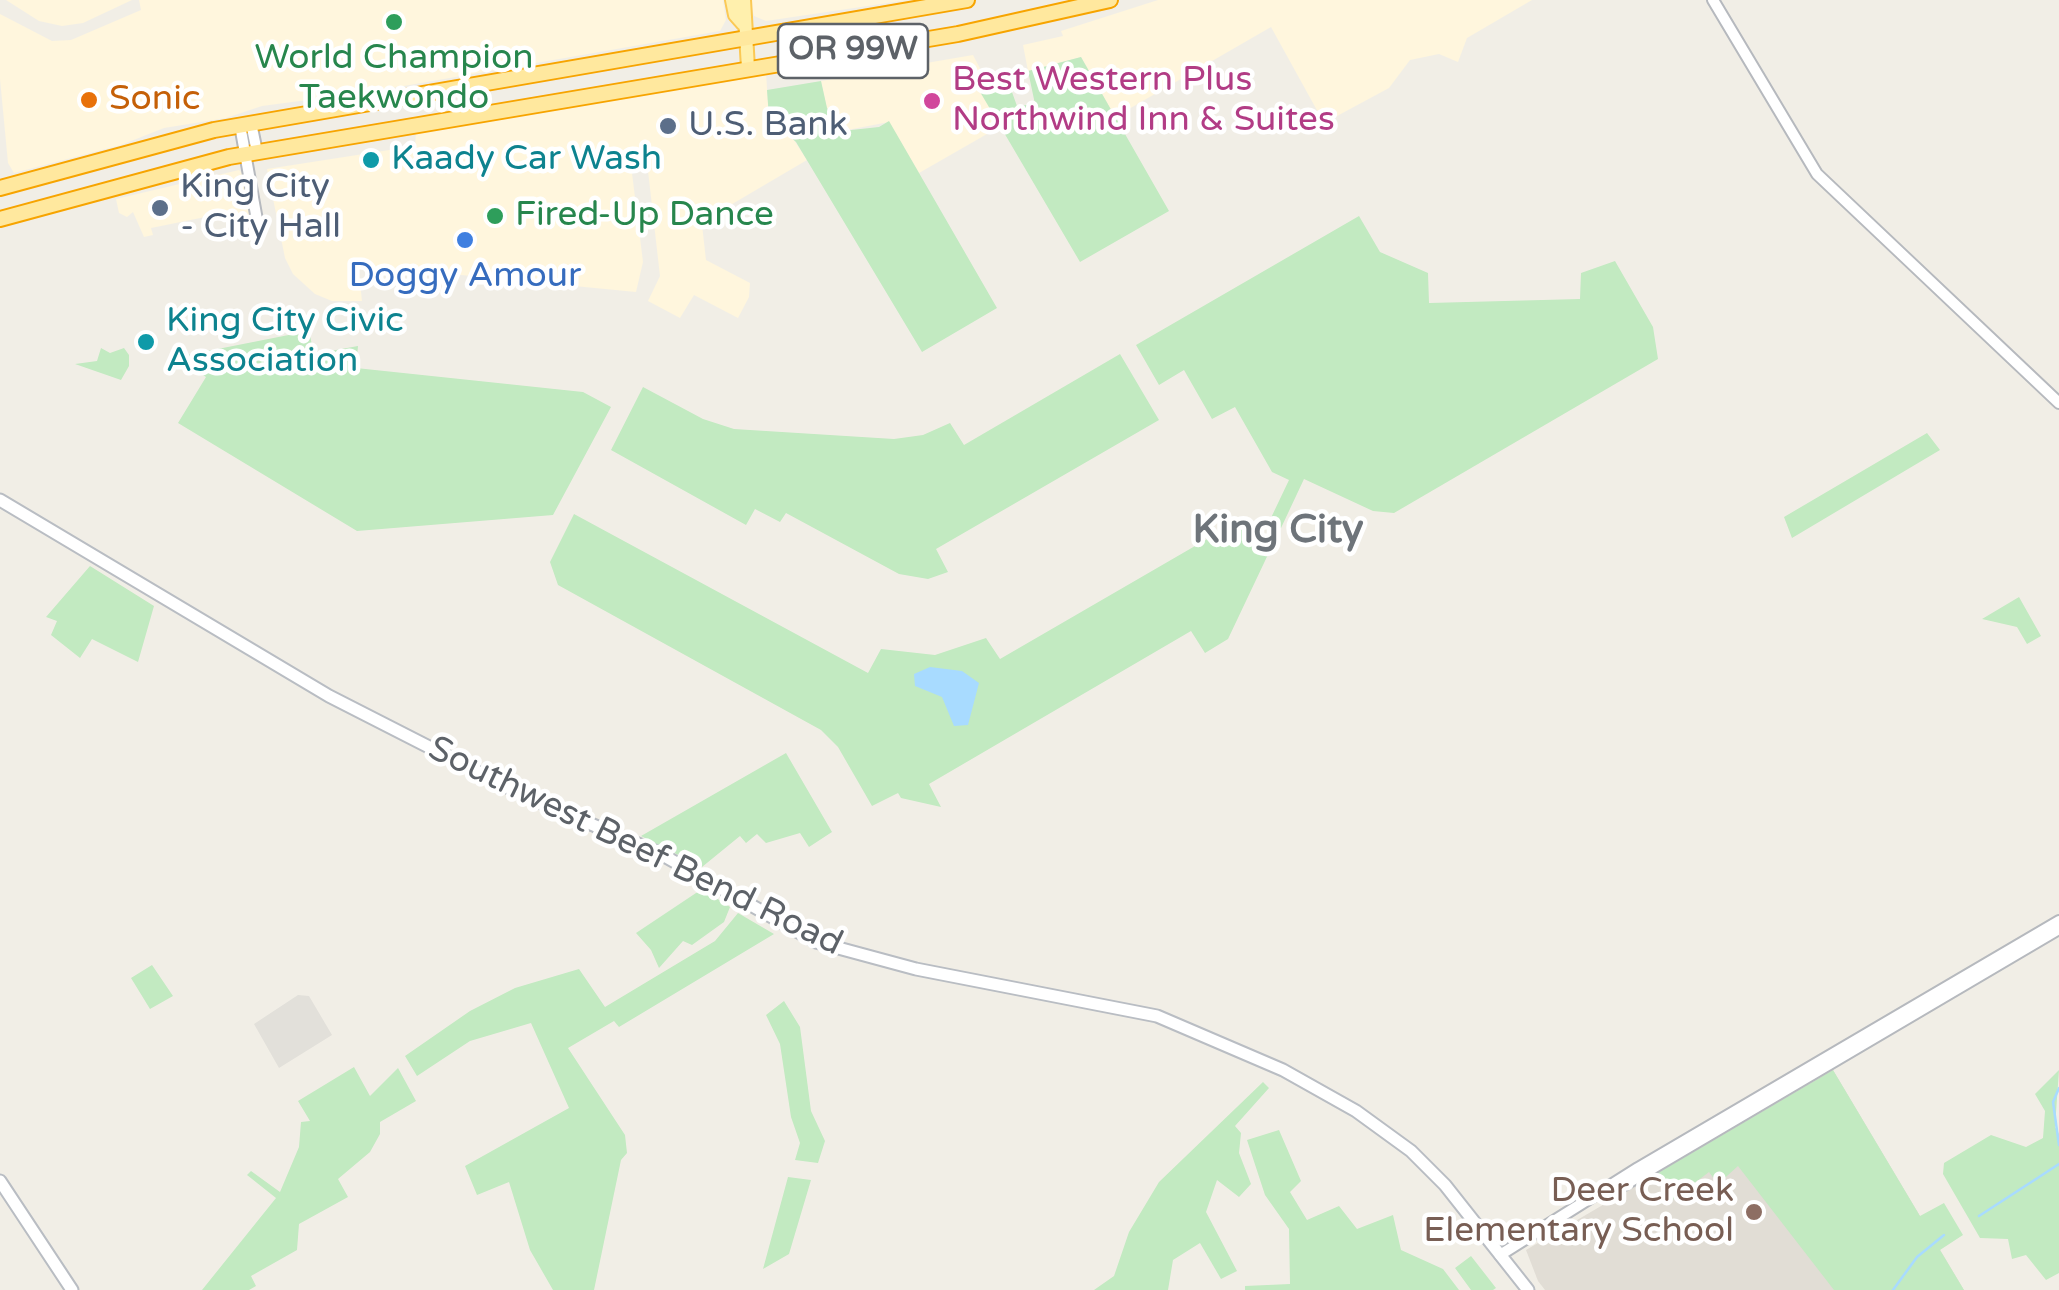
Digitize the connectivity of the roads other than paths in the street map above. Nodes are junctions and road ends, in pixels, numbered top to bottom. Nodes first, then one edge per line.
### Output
1 (732, 0) edge
2 (744, 0) edge
3 (968, 0) edge
4 (1110, 0) edge
5 (1714, 0) edge
6 (743, 32) junction
7 (748, 68) junction
8 (245, 124) junction
9 (251, 153) junction
10 (0, 188) edge
11 (0, 219) edge
12 (257, 220) dead end
13 (2059, 403) edge
14 (0, 500) edge
15 (2059, 921) edge
16 (2059, 929) edge
17 (0, 1181) edge
18 (1602, 1193) junction
19 (1500, 1255) junction
20 (72, 1290) edge
21 (1528, 1290) edge

1 - 6 main road
2 - 6 main road
3 - 6 highway, OR 99W
4 - 7 highway, OR 99W
5 - 13 street
6 - 7 main road
6 - 8 highway, OR 99W
7 - 9 highway, OR 99W
8 - 9 street
8 - 10 highway, OR 99W
9 - 11 highway, OR 99W
9 - 12 street
14 - 19 main road, Southwest Beef Bend Road
15 - 18 street
16 - 18 street
17 - 20 main road
18 - 19 street
19 - 21 main road, Southwest Beef Bend Road

